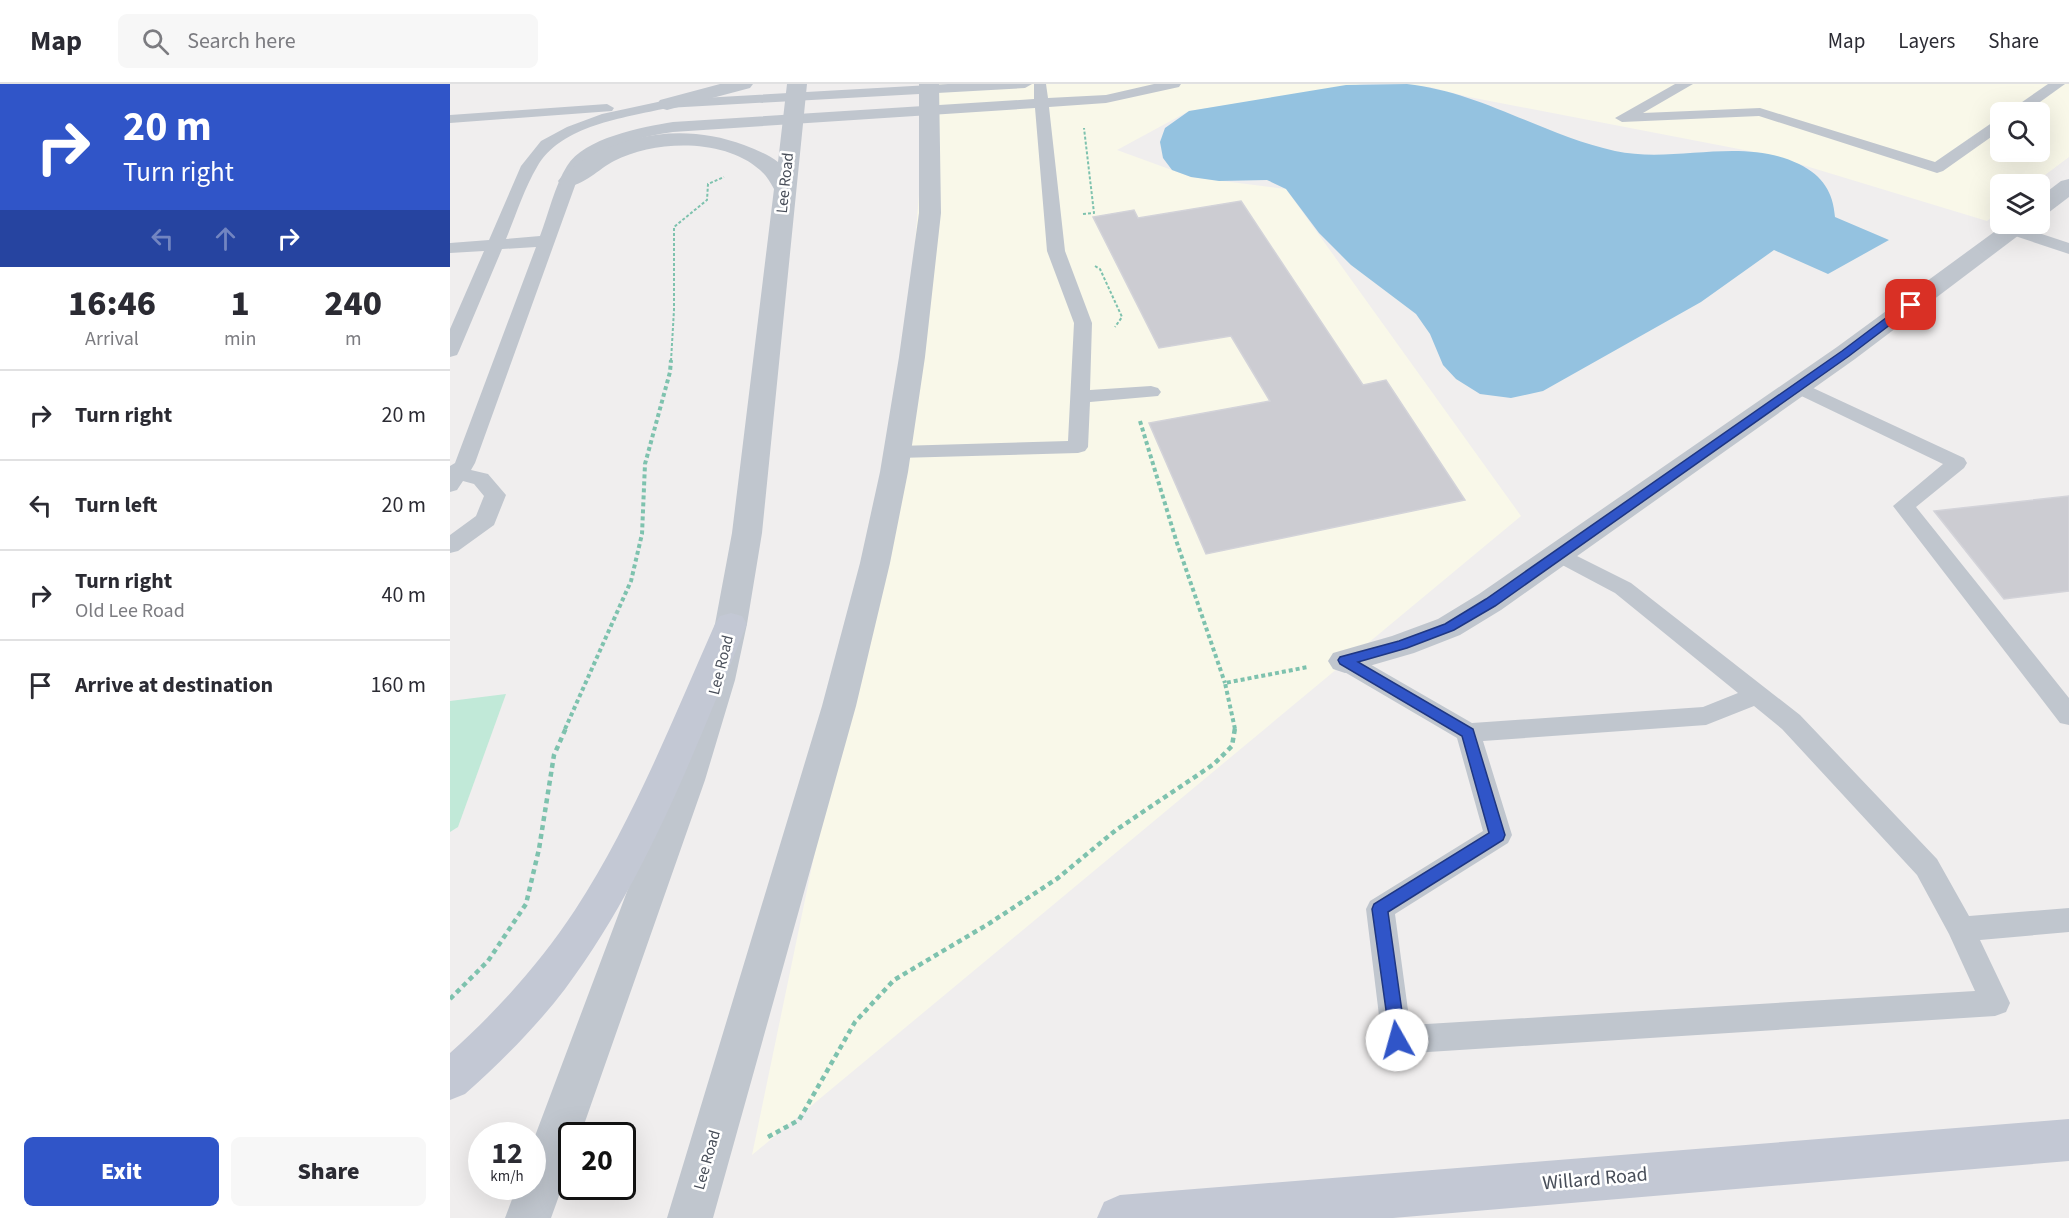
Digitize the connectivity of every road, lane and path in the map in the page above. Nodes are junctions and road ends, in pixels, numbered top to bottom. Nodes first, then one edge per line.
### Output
1 (743, 84) edge
2 (1025, 84) edge
3 (1040, 84) edge
4 (1174, 84) edge
5 (1686, 84) edge
6 (2058, 84) edge
7 (929, 94) edge
8 (795, 99) edge
9 (2032, 102) edge
10 (1044, 103) junction
11 (667, 104) junction
12 (450, 119) edge
13 (673, 126) junction
14 (1990, 131) edge
15 (731, 173) dead end
16 (569, 181) junction
17 (2069, 186) edge
18 (785, 188) junction
19 (2050, 200) edge
20 (2005, 234) edge
21 (2034, 234) edge
22 (547, 241) junction
23 (496, 244) junction
24 (450, 248) edge
25 (2069, 249) edge
26 (450, 351) edge
27 (1798, 387) junction
28 (1151, 392) dead end
29 (1080, 397) junction
30 (898, 452) junction
31 (453, 476) edge
32 (450, 546) edge
33 (1559, 554) junction
34 (731, 624) junction
35 (1345, 660) junction
36 (1756, 695) junction
37 (2069, 716) edge
38 (1468, 733) junction
39 (2069, 920) edge
40 (1961, 929) junction
41 (450, 999) edge
42 (450, 1080) edge
43 (768, 1137) dead end
44 (2069, 1140) edge
45 (528, 1218) edge
46 (690, 1218) edge
47 (1120, 1218) edge

1 - 11 street
2 - 7 lane
3 - 10 lane
4 - 10 lane
5 - 14 lane
6 - 9 lane
7 - 8 lane
7 - 8 lane
7 - 10 lane
7 - 30 street, Lee Road
8 - 11 lane
8 - 13 lane
8 - 18 street, Lee Road
10 - 29 lane
11 - 12 lane
11 - 13 lane
11 - 23 lane
13 - 16 lane
15 - 41 path
16 - 18 street
16 - 22 lane
17 - 19 street
18 - 34 street, Lee Road
20 - 27 street
21 - 25 lane
22 - 23 lane
22 - 31 lane
23 - 24 lane
23 - 26 lane
27 - 33 street
27 - 37 lane
28 - 29 lane
29 - 30 lane
30 - 46 street, Lee Road
31 - 32 lane
33 - 35 street
33 - 36 lane
34 - 42 main road
34 - 45 street, Lee Road
35 - 38 lane
35 - 43 path
36 - 38 lane
36 - 40 lane
38 - 40 lane
39 - 40 lane
44 - 47 main road, Willard Road

